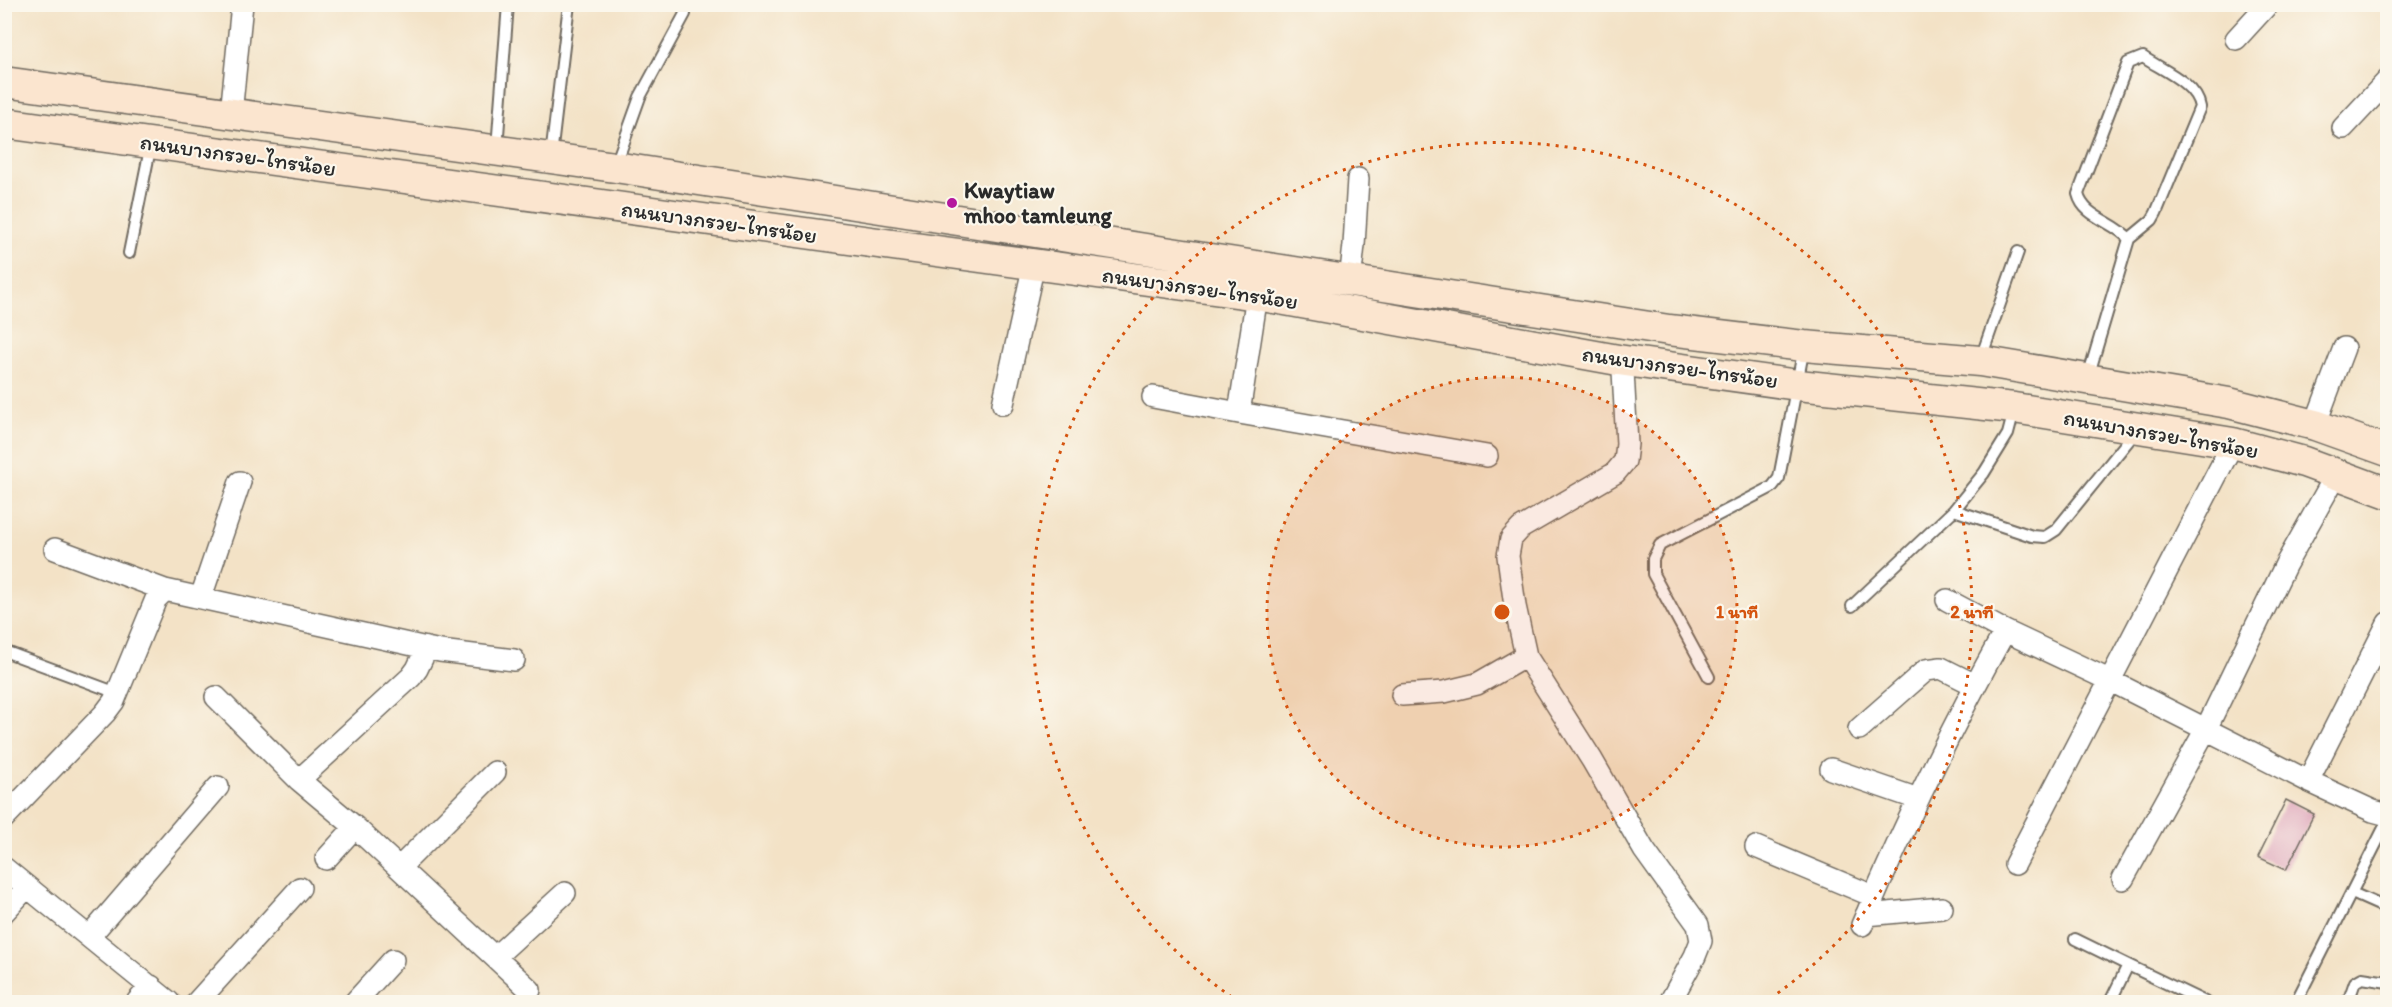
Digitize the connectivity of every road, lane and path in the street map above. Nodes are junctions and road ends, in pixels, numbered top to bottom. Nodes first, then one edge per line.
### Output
1 (242, 4) edge
2 (508, 4) edge
3 (570, 4) edge
4 (683, 4) edge
5 (2268, 4) edge
6 (2236, 39) dead end
7 (2388, 80) edge
8 (4, 82) edge
9 (50, 89) junction
10 (231, 114) junction
11 (4, 123) edge
12 (2343, 128) dead end
13 (45, 129) junction
14 (151, 143) junction
15 (496, 151) junction
16 (551, 159) junction
17 (615, 167) junction
18 (1358, 179) dead end
19 (2129, 239) junction
20 (129, 252) dead end
21 (2018, 252) dead end
22 (1034, 264) junction
23 (1350, 281) junction
24 (1257, 295) junction
25 (1804, 346) junction
26 (2344, 348) dead end
27 (1618, 360) junction
28 (1980, 361) junction
29 (2087, 380) junction
30 (1798, 385) junction
31 (1153, 397) dead end
32 (1003, 405) dead end
33 (2014, 408) junction
34 (1239, 414) junction
35 (2315, 425) junction
36 (2139, 428) junction
37 (2233, 443) junction
38 (2388, 451) edge
39 (1487, 456) dead end
40 (2336, 475) junction
41 (240, 482) dead end
42 (2388, 494) edge
43 (1954, 510) junction
44 (55, 549) dead end
45 (165, 590) junction
46 (201, 597) junction
47 (1947, 600) dead end
48 (1852, 606) dead end
49 (2388, 623) edge
50 (2005, 631) junction
51 (427, 648) junction
52 (4, 651) edge
53 (1526, 656) junction
54 (514, 660) dead end
55 (1709, 677) dead end
56 (2109, 680) junction
57 (1975, 685) junction
58 (117, 693) junction
59 (1402, 695) dead end
60 (216, 698) dead end
61 (1859, 729) dead end
62 (2206, 729) junction
63 (1831, 769) dead end
64 (495, 772) dead end
65 (299, 780) junction
66 (2308, 781) junction
67 (218, 787) dead end
68 (1918, 799) junction
69 (2388, 815) edge
70 (4, 818) edge
71 (2388, 820) edge
72 (355, 827) junction
73 (1756, 847) dead end
74 (326, 859) dead end
75 (2015, 864) dead end
76 (4, 868) edge
77 (399, 868) junction
78 (2123, 879) dead end
79 (27, 886) junction
80 (300, 888) dead end
81 (565, 893) dead end
82 (2352, 893) junction
83 (1942, 908) dead end
84 (2388, 909) edge
85 (4, 912) edge
86 (1867, 912) junction
87 (90, 936) junction
88 (2075, 939) dead end
89 (495, 957) junction
90 (393, 960) dead end
91 (2128, 964) junction
92 (2388, 982) edge
93 (151, 986) junction
94 (530, 990) dead end
95 (137, 1002) edge
96 (169, 1002) edge
97 (197, 1002) edge
98 (356, 1002) edge
99 (1670, 1002) edge
100 (2110, 1002) edge
101 (2205, 1002) edge
102 (2296, 1002) edge
103 (2348, 1002) edge

1 - 10 street
2 - 15 lane
3 - 16 lane
4 - 17 lane
5 - 6 street
7 - 12 street
8 - 9 main road, ถนนบางกรวย-ไทรน้อย
9 - 10 main road, ถนนบางกรวย-ไทรน้อย
9 - 13 main road
10 - 15 main road, ถนนบางกรวย-ไทรน้อย
11 - 13 main road, ถนนบางกรวย-ไทรน้อย
13 - 14 main road, ถนนบางกรวย-ไทรน้อย
14 - 20 lane
14 - 22 main road, ถนนบางกรวย-ไทรน้อย
15 - 16 main road, ถนนบางกรวย-ไทรน้อย
16 - 17 main road, ถนนบางกรวย-ไทรน้อย
17 - 23 main road, ถนนบางกรวย-ไทรน้อย
18 - 23 street
19 - 19 lane
19 - 29 lane
21 - 28 lane
22 - 24 main road, ถนนบางกรวย-ไทรน้อย
22 - 32 street
23 - 25 main road, ถนนบางกรวย-ไทรน้อย
24 - 27 main road, ถนนบางกรวย-ไทรน้อย
24 - 34 street
25 - 28 main road, ถนนบางกรวย-ไทรน้อย
25 - 30 lane
26 - 35 street
27 - 30 main road, ถนนบางกรวย-ไทรน้อย
27 - 53 street
28 - 29 main road, ถนนบางกรวย-ไทรน้อย
29 - 35 main road, ถนนบางกรวย-ไทรน้อย
30 - 33 main road, ถนนบางกรวย-ไทรน้อย
30 - 55 lane
31 - 34 street
33 - 36 main road, ถนนบางกรวย-ไทรน้อย
33 - 43 lane
34 - 39 street
35 - 38 main road, ถนนบางกรวย-ไทรน้อย
36 - 37 main road, ถนนบางกรวย-ไทรน้อย
36 - 43 lane
37 - 40 main road, ถนนบางกรวย-ไทรน้อย
37 - 56 street
40 - 42 main road, ถนนบางกรวย-ไทรน้อย
40 - 62 street
41 - 46 street
43 - 48 lane
44 - 45 street
45 - 46 street
45 - 58 street
46 - 51 street
47 - 50 street
49 - 66 street
50 - 56 street
50 - 57 street
51 - 54 street
51 - 65 street
52 - 58 lane
53 - 59 street
53 - 99 street
56 - 62 street
56 - 75 street
57 - 61 street
57 - 68 street
58 - 70 street
60 - 65 street
62 - 66 street
62 - 78 street
63 - 68 street
64 - 77 street
65 - 72 street
66 - 69 street
67 - 87 street
68 - 86 street
71 - 82 lane
72 - 74 street
72 - 77 street
73 - 86 street
76 - 79 street
77 - 89 street
79 - 85 street
79 - 87 street
80 - 97 street
81 - 89 street
82 - 84 lane
82 - 102 lane
83 - 86 street
87 - 93 street
88 - 91 lane
89 - 94 street
90 - 98 street
91 - 100 lane
91 - 101 lane
92 - 103 lane
93 - 95 street
93 - 96 street

